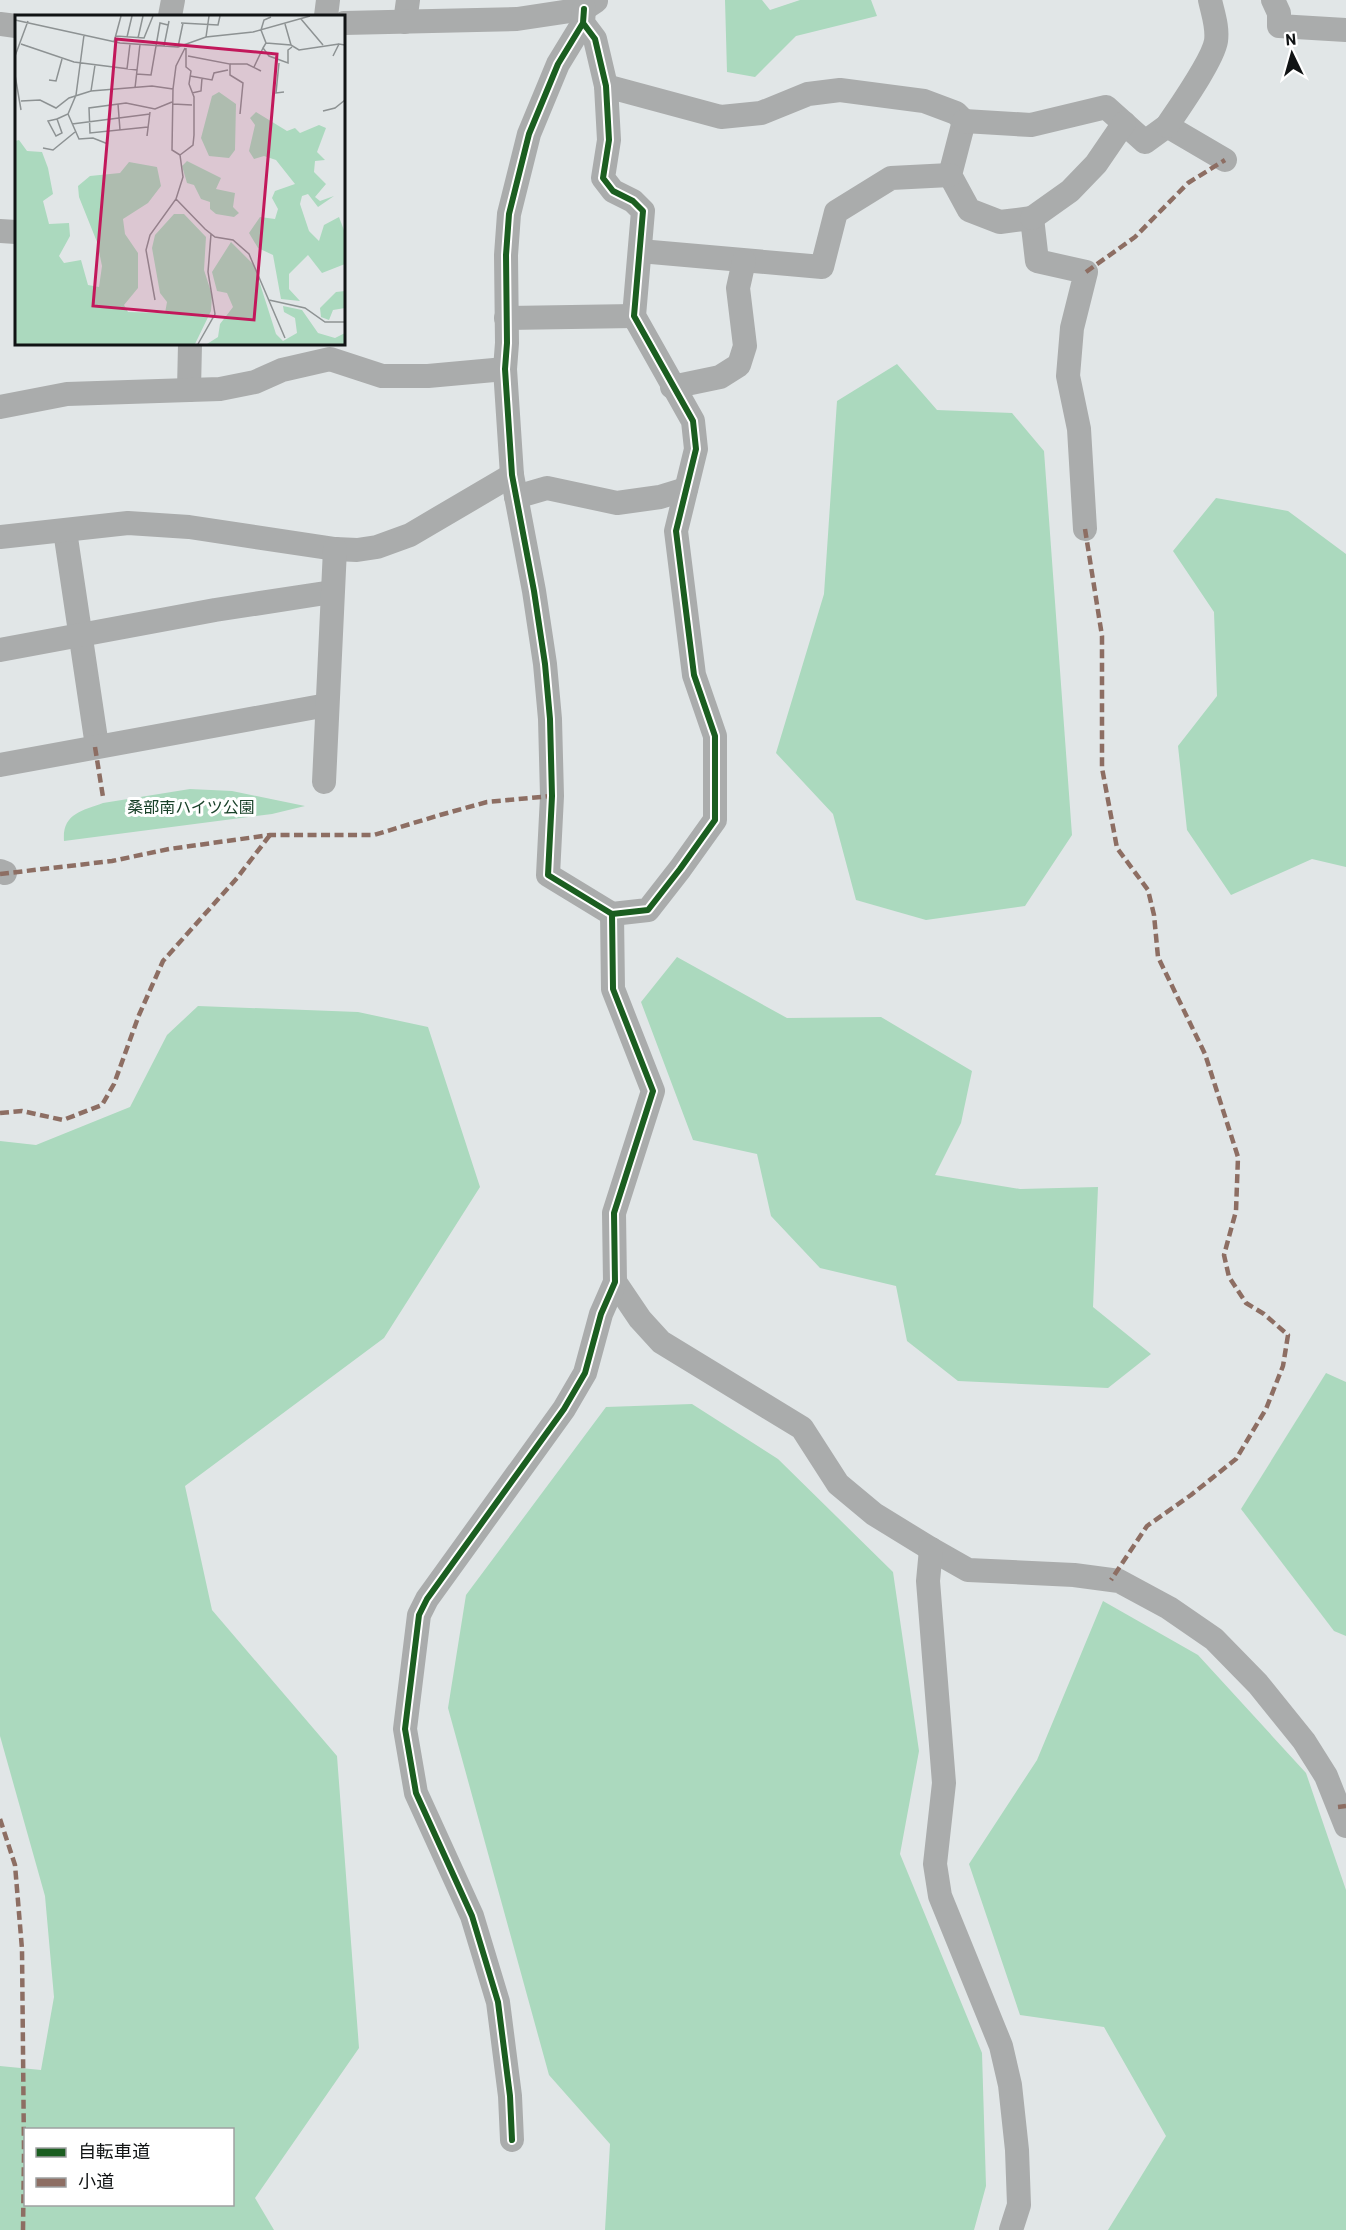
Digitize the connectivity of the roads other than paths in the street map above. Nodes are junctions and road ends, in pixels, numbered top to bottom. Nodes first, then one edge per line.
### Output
1 (173, 0) edge
2 (328, 0) edge
3 (1210, 0) edge
4 (1273, 0) edge
5 (518, 10) edge
6 (406, 11) edge
7 (588, 11) edge
8 (170, 15) edge
9 (326, 15) edge
10 (345, 23) edge
11 (0, 24) edge
12 (15, 26) edge
13 (1346, 30) edge
14 (606, 86) junction
15 (964, 121) junction
16 (1124, 123) junction
17 (1167, 126) junction
18 (1225, 160) dead end
19 (950, 175) junction
20 (1032, 218) junction
21 (0, 231) edge
22 (15, 232) edge
23 (640, 251) junction
24 (744, 261) junction
25 (634, 316) junction
26 (506, 318) junction
27 (190, 345) edge
28 (505, 369) junction
29 (672, 387) junction
30 (189, 390) junction
31 (0, 407) edge
32 (514, 486) junction
33 (686, 489) junction
34 (1085, 530) dead end
35 (65, 531) junction
36 (0, 537) edge
37 (335, 549) junction
38 (332, 592) junction
39 (80, 636) junction
40 (0, 650) edge
41 (327, 705) junction
42 (97, 746) junction
43 (0, 765) edge
44 (324, 782) dead end
45 (612, 914) junction
46 (615, 1282) junction
47 (931, 1549) junction
48 (1346, 1826) edge
49 (512, 2140) dead end
50 (1011, 2230) edge

1 - 8 street
2 - 9 street
3 - 17 street
4 - 13 street
5 - 6 street
5 - 7 street
6 - 10 street
7 - 14 street
7 - 26 street
11 - 12 street
14 - 15 street
14 - 23 street
15 - 16 street
15 - 19 street
16 - 17 street
16 - 20 street
17 - 18 street
19 - 20 street
19 - 24 street
20 - 34 street
21 - 22 street
23 - 24 street
23 - 25 street
24 - 29 street
25 - 26 street
25 - 29 street
26 - 28 street
27 - 30 street
28 - 30 street
28 - 32 street
29 - 33 street
30 - 31 street
32 - 33 street
32 - 37 street
32 - 45 street
33 - 45 street
35 - 36 street
35 - 37 street
35 - 39 street
37 - 38 street
38 - 39 street
38 - 41 street
39 - 40 street
39 - 42 street
41 - 42 street
41 - 44 street
42 - 43 street
45 - 46 street
46 - 47 street
46 - 49 street
47 - 48 street
47 - 50 street

